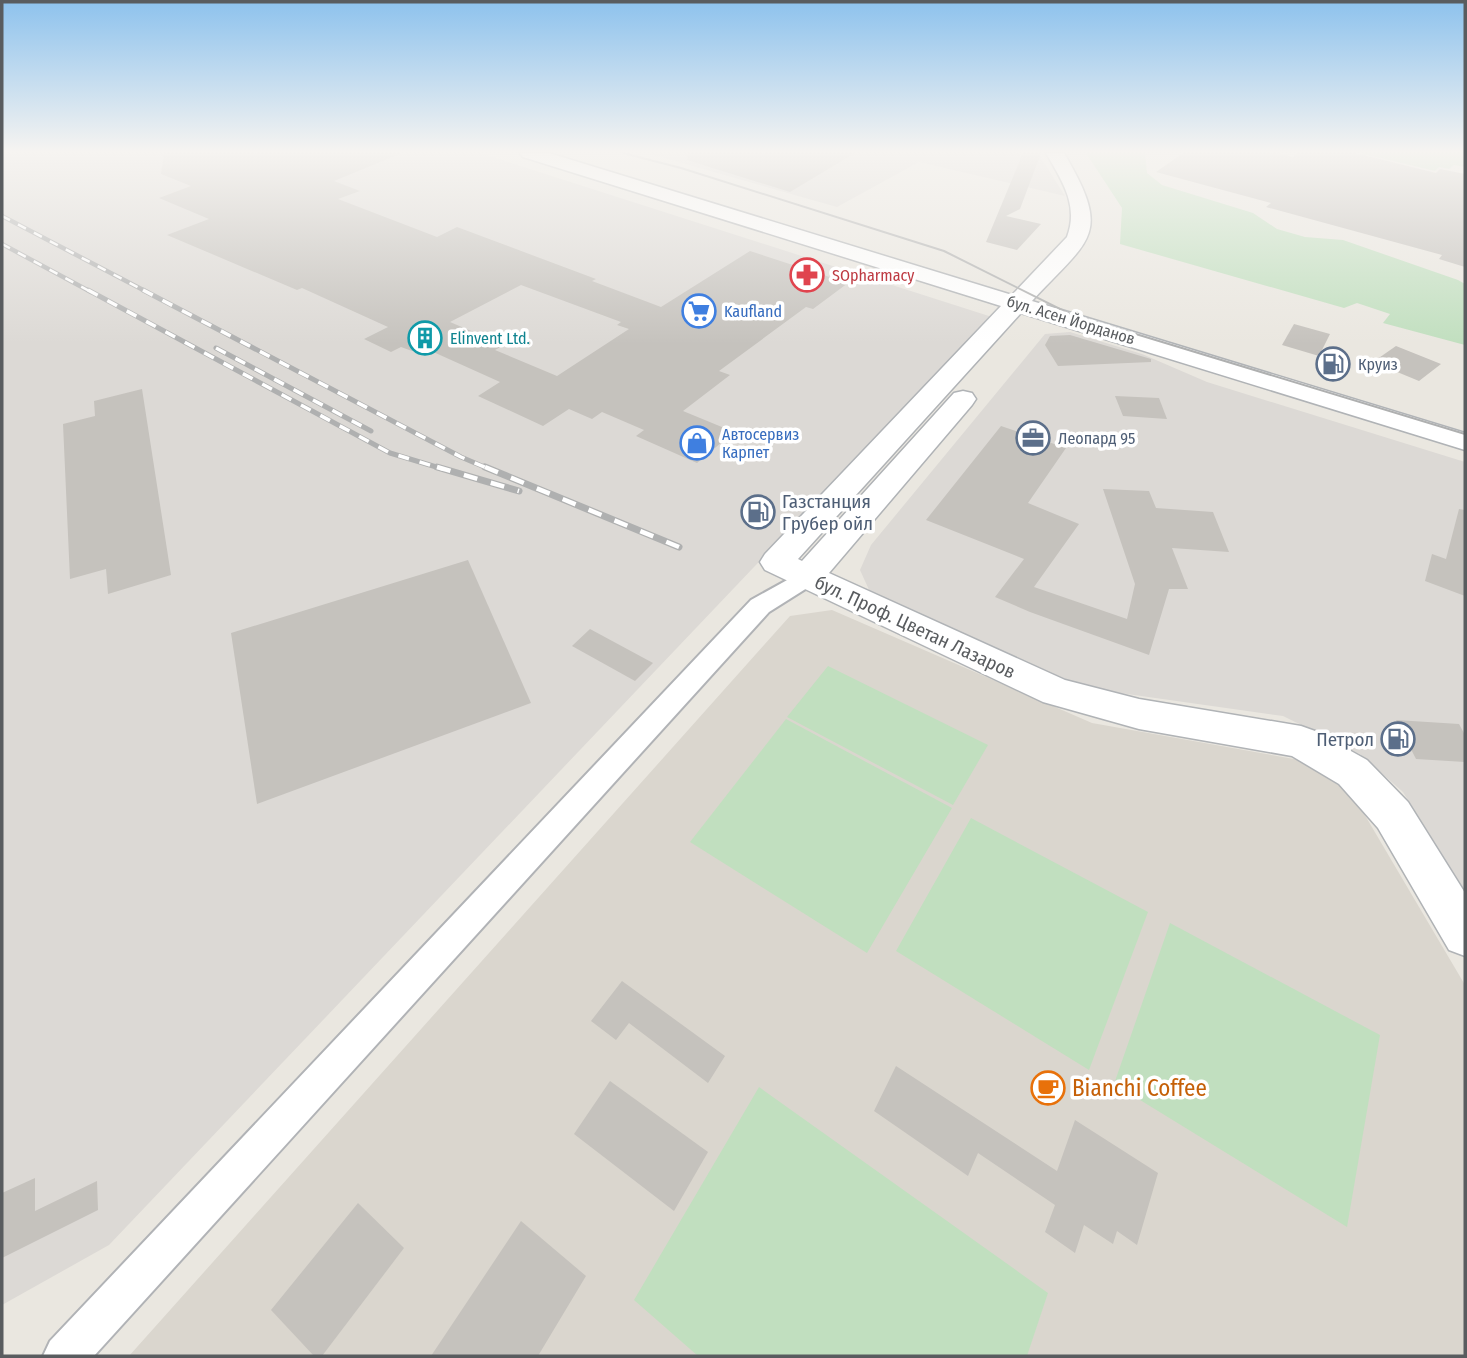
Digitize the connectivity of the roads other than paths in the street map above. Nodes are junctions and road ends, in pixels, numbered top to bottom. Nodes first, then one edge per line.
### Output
1 (730, 216) edge
2 (1083, 216) edge
3 (1041, 301) junction
4 (1023, 335) dead end
5 (980, 381) dead end
6 (1465, 424) edge
7 (1465, 442) edge
8 (791, 570) junction
9 (761, 606) junction
10 (1465, 934) edge
11 (65, 1356) edge

1 - 3 main road, бул. Асен Йорданов
2 - 3 main road
3 - 4 main road
3 - 6 main road, бул. Асен Йорданов
3 - 7 main road, бул. Асен Йорданов
3 - 8 main road
5 - 8 main road, бул. Проф. Цветан Лазаров
8 - 9 street
8 - 9 street
8 - 10 main road, бул. Проф. Цветан Лазаров
9 - 11 street

